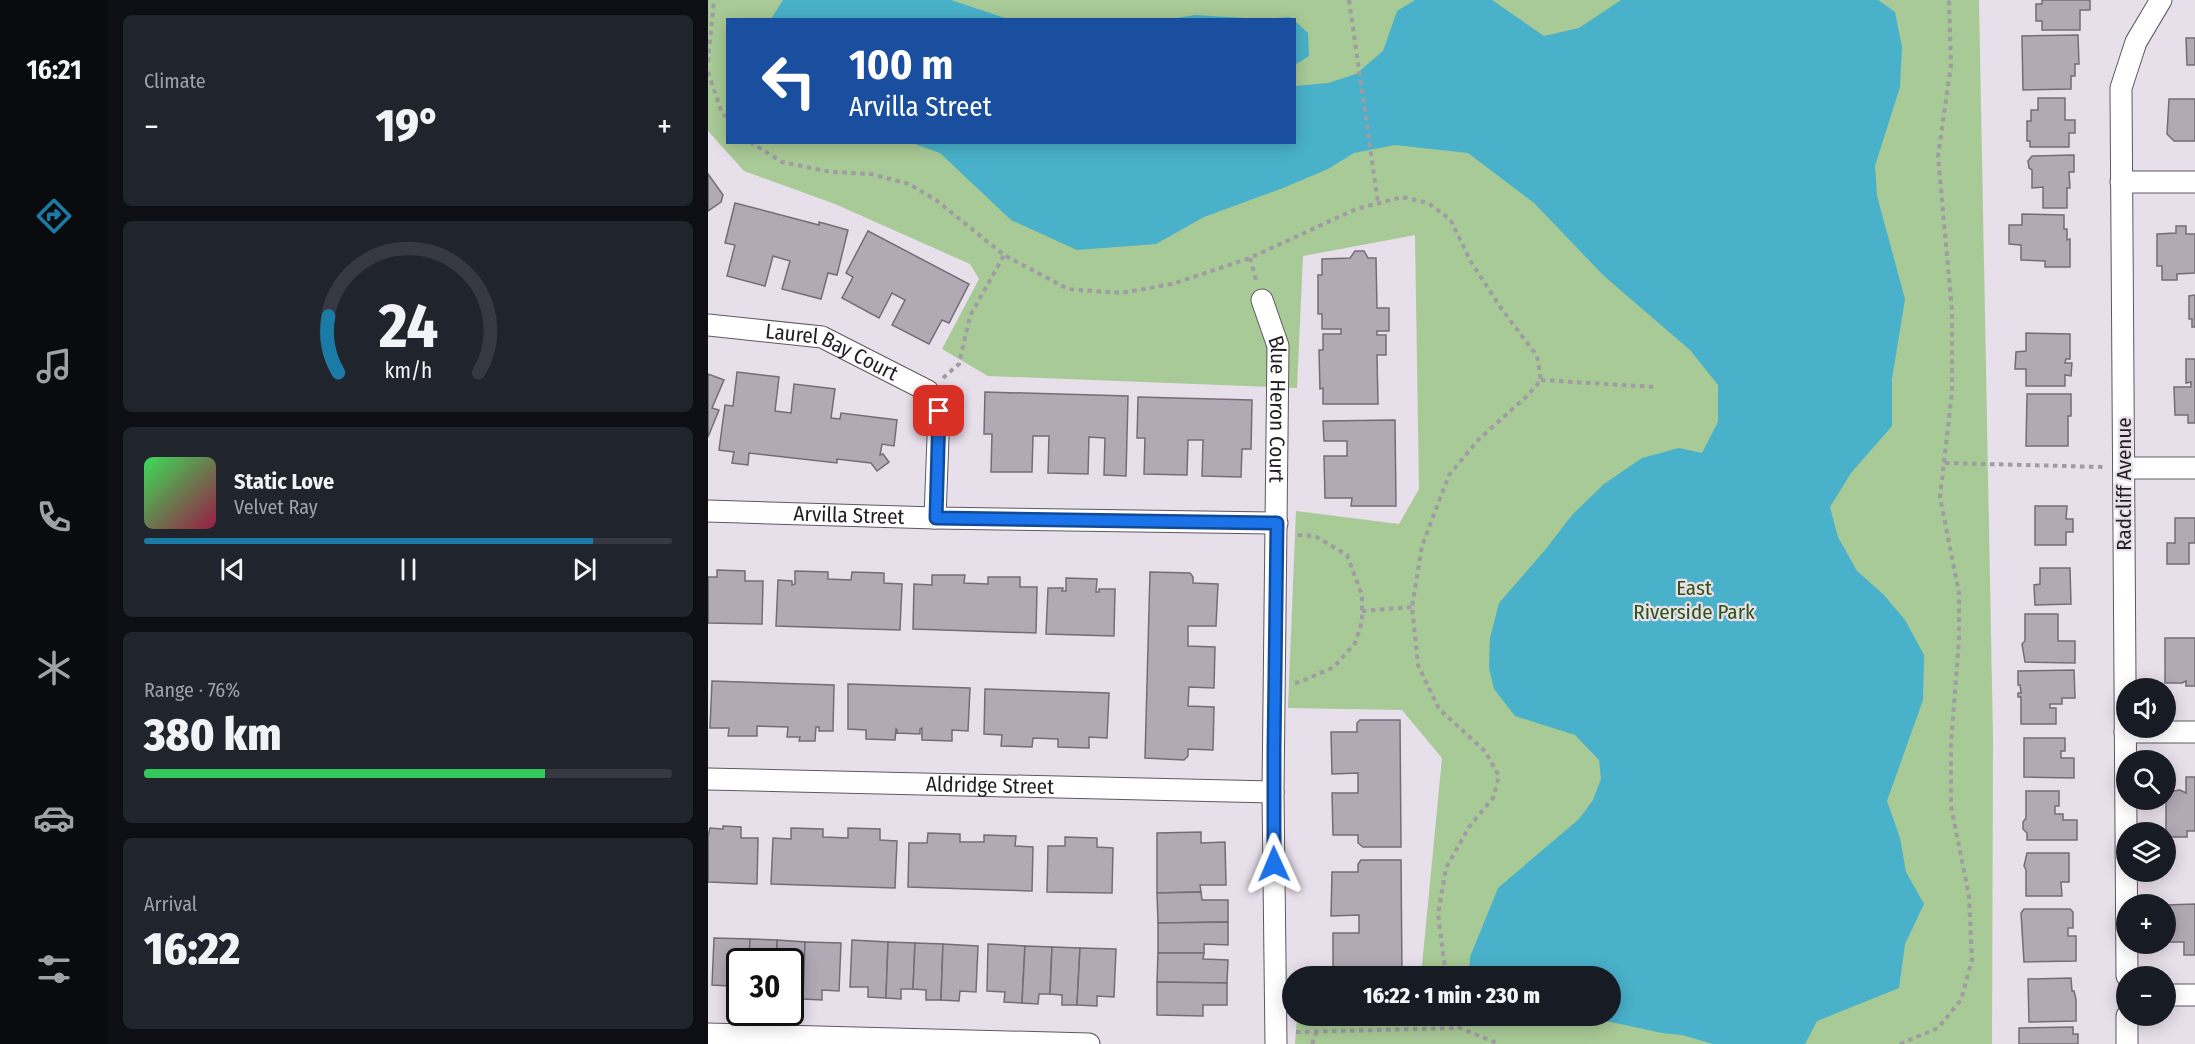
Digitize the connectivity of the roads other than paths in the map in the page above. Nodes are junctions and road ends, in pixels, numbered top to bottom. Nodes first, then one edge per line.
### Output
1 (2161, 0) edge
2 (2121, 182) junction
3 (2195, 182) edge
4 (1262, 300) dead end
5 (708, 325) edge
6 (2124, 468) junction
7 (2195, 468) edge
8 (708, 511) edge
9 (936, 518) junction
10 (1277, 528) junction
11 (2125, 678) edge
12 (2176, 732) edge
13 (2195, 732) edge
14 (2125, 738) edge
15 (708, 779) edge
16 (1273, 792) junction
17 (2127, 966) edge
18 (2176, 995) edge
19 (2195, 995) edge
20 (2127, 1026) edge
21 (708, 1034) edge
22 (1285, 1038) edge
23 (1089, 1044) edge
24 (2127, 1044) edge

1 - 2 street, Radcliff Avenue
2 - 3 street
2 - 6 street, Radcliff Avenue
4 - 10 street, Blue Heron Court
5 - 9 street, Laurel Bay Court
6 - 7 street
6 - 11 street, Radcliff Avenue
8 - 9 street, Arvilla Street
9 - 10 street, Arvilla Street
10 - 16 street, Blue Heron Court
12 - 13 street
14 - 17 street, Radcliff Avenue
15 - 16 street, Aldridge Street
16 - 22 street, Blue Heron Court
18 - 19 street
20 - 24 street
21 - 23 street

